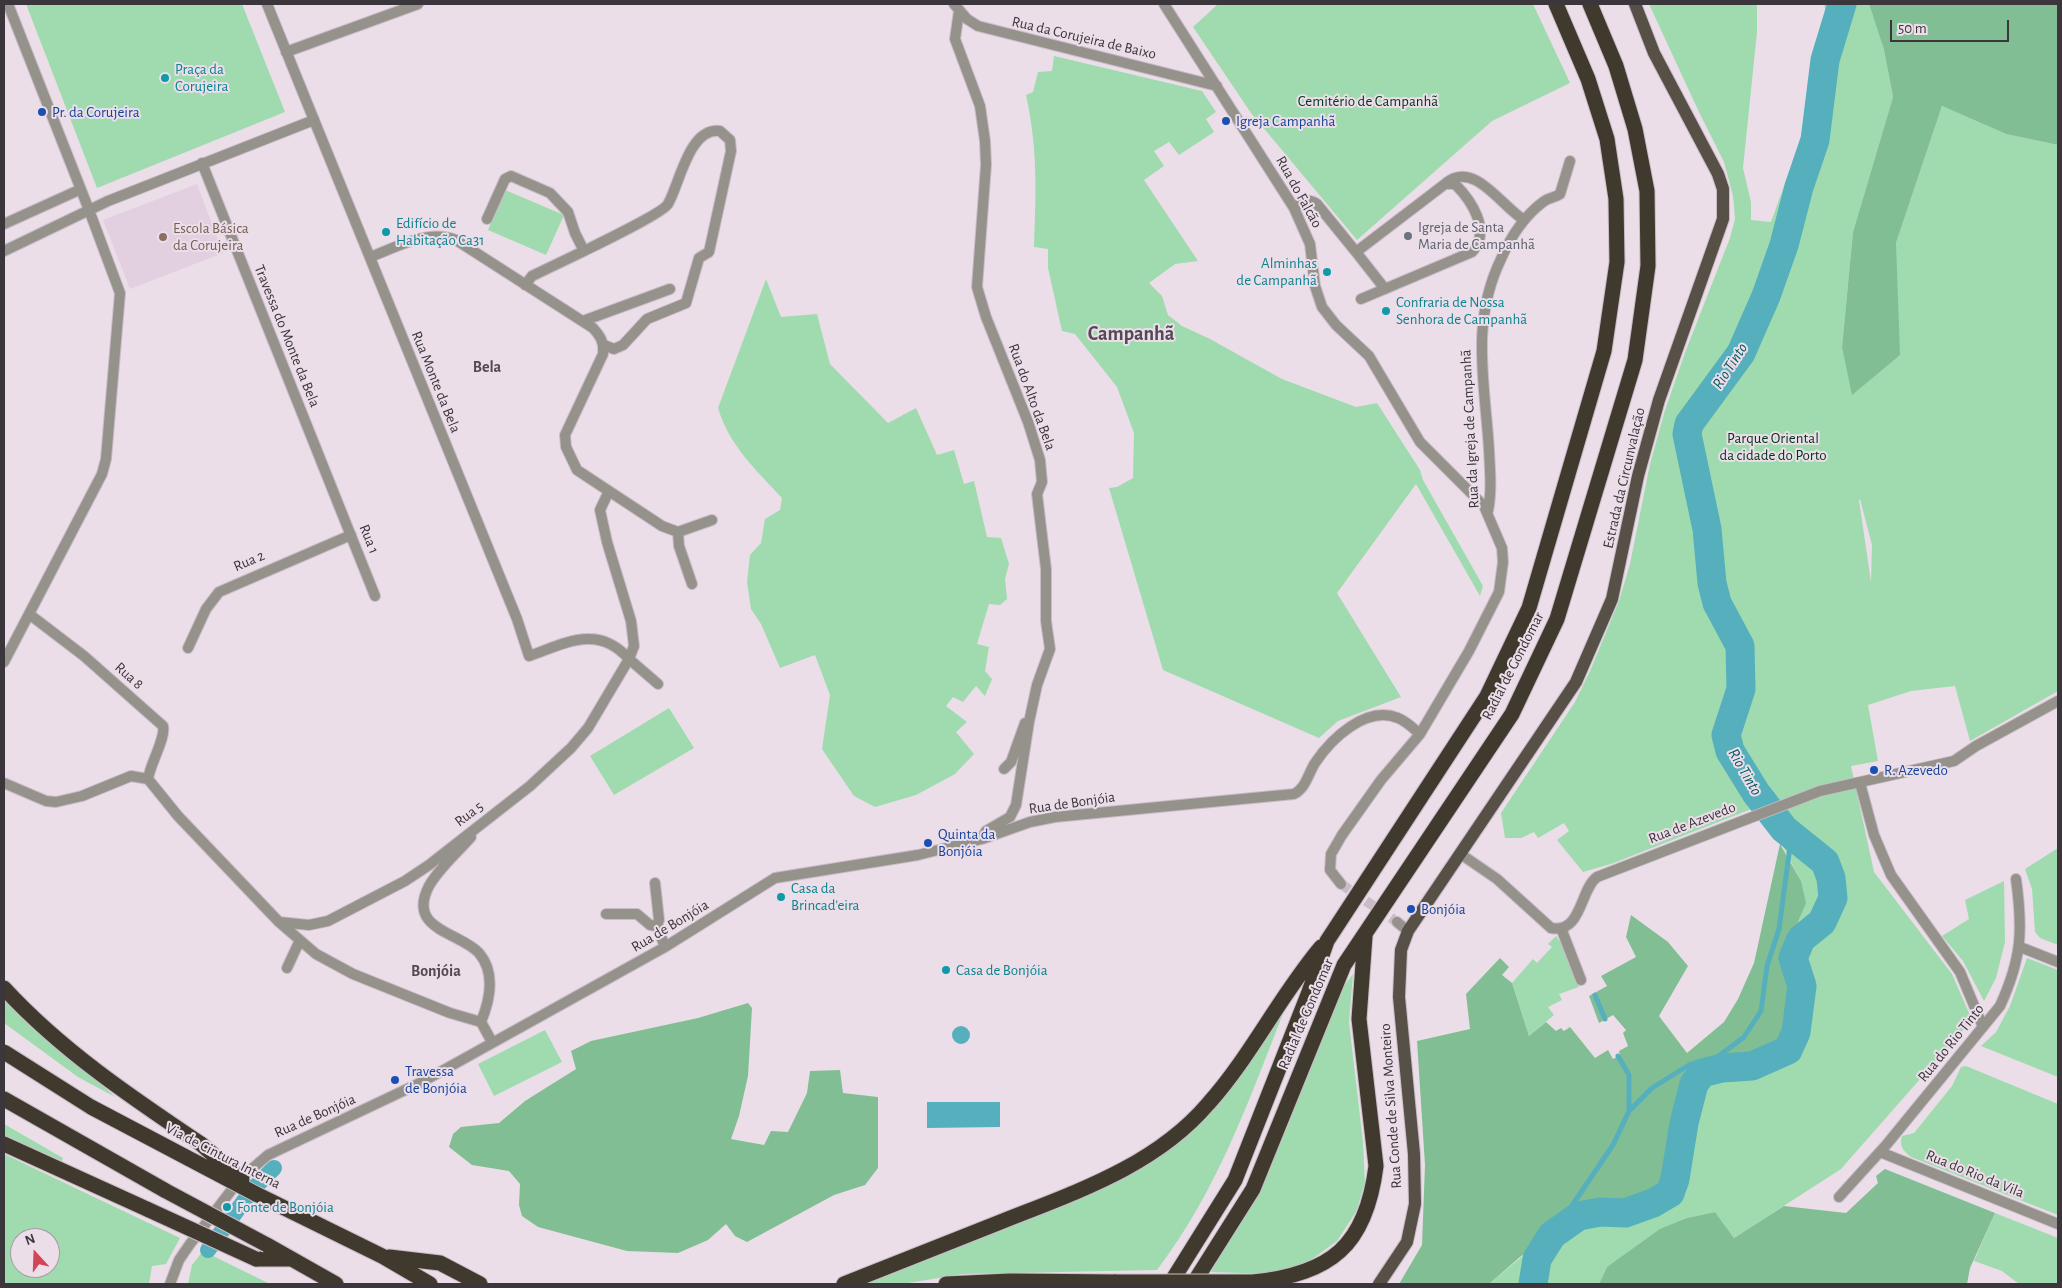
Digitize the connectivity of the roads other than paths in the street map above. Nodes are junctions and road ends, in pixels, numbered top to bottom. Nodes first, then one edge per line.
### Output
1 (8, 4) edge
2 (266, 4) edge
3 (418, 4) edge
4 (1164, 4) edge
5 (1556, 4) edge
6 (1590, 4) edge
7 (1635, 4) edge
8 (956, 7) edge
9 (286, 52) junction
10 (1217, 86) junction
11 (314, 120) junction
12 (1570, 161) dead end
13 (202, 163) junction
14 (1445, 184) junction
15 (79, 190) junction
16 (1294, 208) junction
17 (88, 210) junction
18 (487, 219) dead end
19 (1524, 220) junction
20 (4, 224) edge
21 (5, 251) edge
22 (584, 251) junction
23 (1356, 252) junction
24 (370, 257) junction
25 (525, 285) junction
26 (670, 289) dead end
27 (1385, 289) junction
28 (1361, 299) dead end
29 (583, 321) junction
30 (604, 345) junction
31 (609, 490) junction
32 (334, 493) joint
33 (1488, 511) junction
34 (712, 520) dead end
35 (678, 532) junction
36 (351, 535) junction
37 (692, 584) dead end
38 (375, 596) dead end
39 (29, 614) junction
40 (188, 648) dead end
41 (629, 659) junction
42 (4, 662) edge
43 (658, 684) dead end
44 (2058, 701) edge
45 (1032, 709) junction
46 (1420, 734) junction
47 (1004, 769) dead end
48 (148, 780) junction
49 (4, 783) edge
50 (1860, 783) junction
51 (485, 821) junction
52 (982, 839) junction
53 (1462, 855) junction
54 (2016, 879) dead end
55 (655, 883) dead end
56 (1341, 884) tunnel mouth
57 (606, 914) dead end
58 (279, 922) junction
59 (1397, 922) tunnel mouth
60 (657, 926) junction
61 (1561, 928) junction
62 (1408, 931) junction
63 (1365, 936) junction
64 (300, 940) junction
65 (1327, 941) junction
66 (665, 947) junction
67 (2020, 947) junction
68 (2058, 962) edge
69 (287, 968) dead end
70 (1581, 980) dead end
71 (4, 988) edge
72 (481, 1022) junction
73 (1984, 1027) junction
74 (492, 1042) junction
75 (4, 1052) edge
76 (4, 1099) edge
77 (4, 1144) edge
78 (1880, 1152) junction
79 (256, 1194) junction
80 (1839, 1196) dead end
81 (2058, 1224) edge
82 (382, 1256) junction
83 (290, 1259) junction
84 (170, 1284) edge
85 (336, 1284) edge
86 (430, 1284) edge
87 (480, 1284) edge
88 (844, 1284) edge
89 (946, 1284) edge
90 (1170, 1284) edge
91 (1194, 1284) edge
92 (1379, 1284) edge

1 - 15 street
2 - 9 street
3 - 9 street
4 - 10 street, Rua do Falcão
5 - 65 highway, Radial de Gondomar
6 - 63 highway, Radial de Gondomar
7 - 53 main road, Estrada da Circunvalação
8 - 10 street, Rua da Corujeira de Baixo
8 - 45 street, Rua do Alto da Bela
9 - 11 street
10 - 16 street, Rua do Falcão
11 - 13 street
11 - 24 street, Rua Monte da Bela
12 - 19 street, Rua da Igreja de Campanhã
13 - 17 street
13 - 32 street, Travessa do Monte da Bela
14 - 19 street
14 - 23 street
14 - 27 street
15 - 17 street
15 - 20 street
16 - 23 street
16 - 33 street, Rua do Falcão
17 - 21 street
17 - 39 street
18 - 22 street
19 - 33 street, Rua da Igreja de Campanhã
22 - 25 street
22 - 30 street
23 - 27 street
24 - 25 street
24 - 41 street, Rua Monte da Bela
25 - 29 street
26 - 29 street
27 - 28 street
29 - 30 street
30 - 31 street
31 - 35 street
31 - 41 street
32 - 36 street, Rua 1
33 - 46 street, Rua da Igreja de Campanhã
34 - 35 street
35 - 37 street
36 - 38 street, Rua 1
36 - 40 street, Rua 2
39 - 42 street
39 - 48 street, Rua 8
41 - 43 street
41 - 51 street, Rua 5
44 - 50 street, Rua de Azevedo
45 - 47 street
45 - 52 street, Rua do Alto da Bela
46 - 52 street, Rua de Bonjóia
46 - 56 street
48 - 49 street
48 - 58 street
50 - 61 street, Rua de Azevedo
50 - 73 street
51 - 58 street, Rua 5
51 - 72 street
52 - 66 street, Rua de Bonjóia
53 - 61 street
53 - 62 main road, Estrada da Circunvalação
54 - 67 street, Rua do Rio Tinto
55 - 60 street
57 - 60 street
58 - 64 street
59 - 62 street
60 - 66 street
61 - 70 street
62 - 92 main road, Rua Conde de Silva Monteiro
63 - 89 highway, bridge
63 - 91 highway, Radial de Gondomar
64 - 69 street
64 - 72 street
65 - 88 highway
65 - 90 highway, Radial de Gondomar
66 - 74 street, Rua de Bonjóia
67 - 68 street
67 - 73 street, Rua do Rio Tinto
71 - 79 highway, bridge
72 - 74 street
73 - 78 street, Rua do Rio Tinto
74 - 84 street, Rua de Bonjóia
75 - 79 highway, Via de Cintura Interna, bridge
76 - 83 highway, bridge
77 - 83 highway, bridge
78 - 80 street, Rua do Rio Tinto
78 - 81 street, Rua do Rio da Vila
79 - 82 highway, Via de Cintura Interna
82 - 86 highway, Via de Cintura Interna
82 - 87 highway
83 - 85 highway

